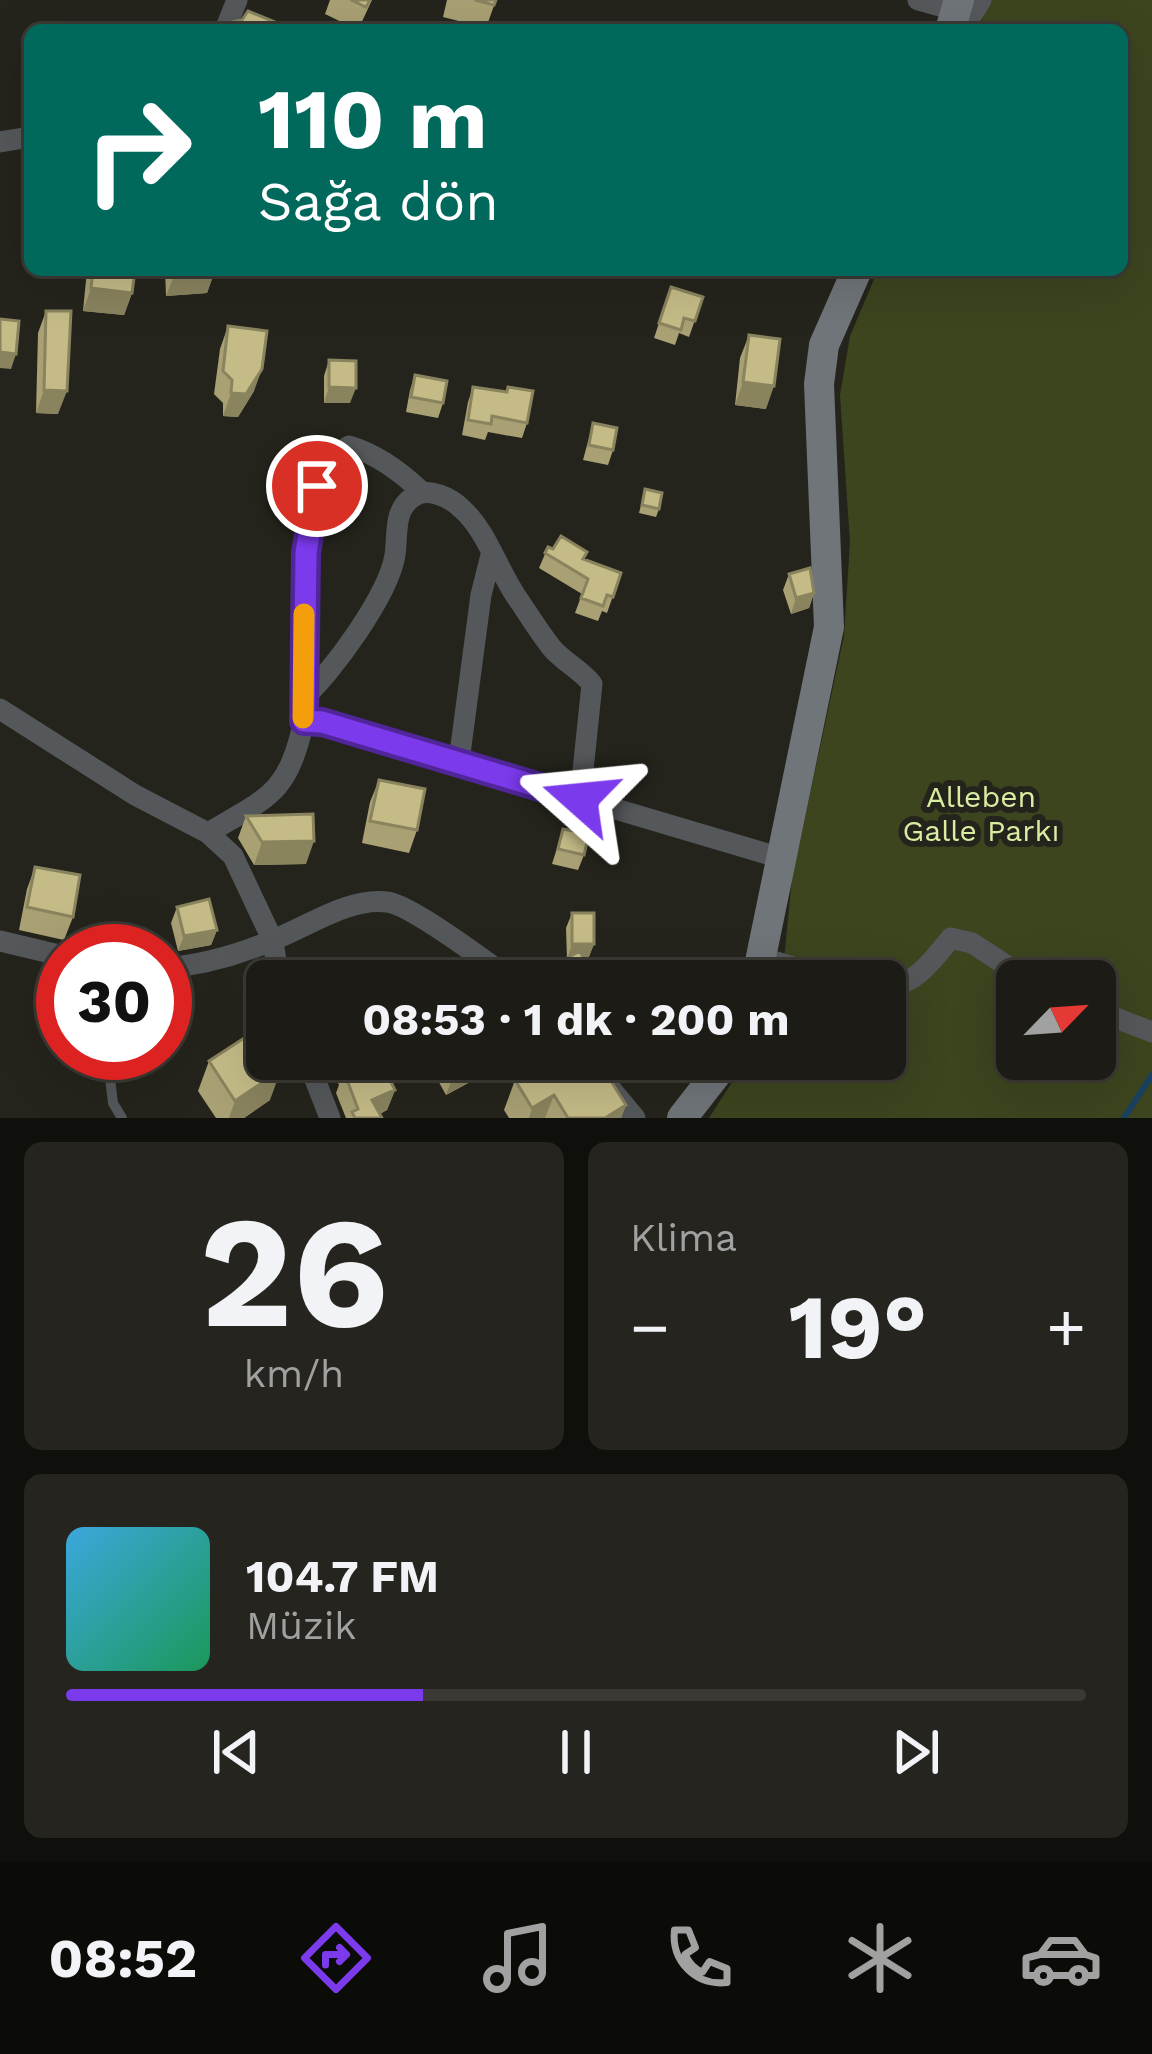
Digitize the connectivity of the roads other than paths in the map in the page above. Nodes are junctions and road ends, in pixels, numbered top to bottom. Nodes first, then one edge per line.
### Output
1 (918, 0) edge
2 (962, 10) edge
3 (854, 276) edge
4 (422, 492) junction
5 (491, 555) junction
6 (0, 709) edge
7 (302, 711) junction
8 (459, 760) junction
9 (580, 799) junction
10 (208, 833) junction
11 (781, 858) junction
12 (273, 940) junction
13 (0, 941) edge
14 (36, 950) edge
15 (276, 960) edge
16 (484, 960) edge
17 (761, 960) edge
18 (998, 960) edge
19 (192, 964) edge
20 (906, 981) edge
21 (1116, 1018) edge
22 (1152, 1032) edge
23 (110, 1080) edge
24 (315, 1080) edge
25 (603, 1080) edge
26 (712, 1080) edge
27 (122, 1118) edge
28 (330, 1118) edge
29 (635, 1118) edge
30 (682, 1118) edge

1 - 2 street
3 - 11 street
4 - 5 street
4 - 7 street
4 - 7 street
5 - 8 street
5 - 9 street
6 - 10 street
7 - 8 street
7 - 10 street
8 - 9 street
9 - 11 street
10 - 12 street
11 - 17 street
12 - 15 street
12 - 16 street
12 - 19 street
13 - 14 street
18 - 20 street
21 - 22 street
23 - 27 lane
24 - 28 street
25 - 29 street
26 - 30 street

